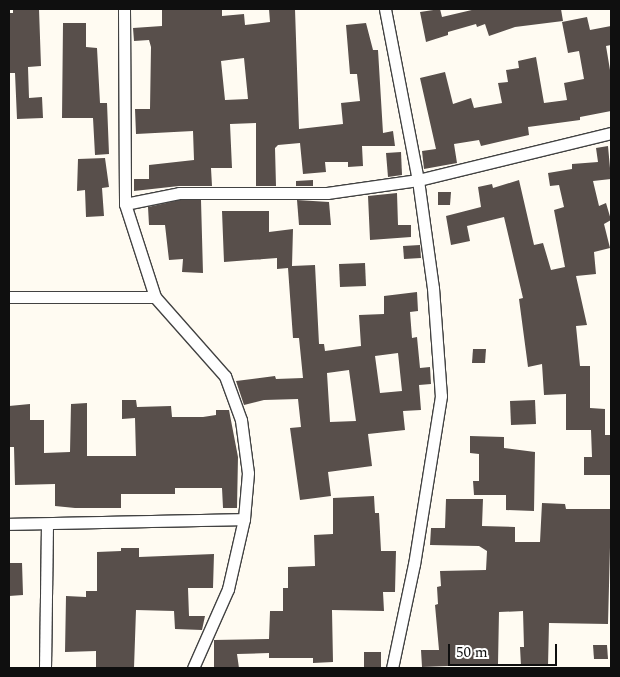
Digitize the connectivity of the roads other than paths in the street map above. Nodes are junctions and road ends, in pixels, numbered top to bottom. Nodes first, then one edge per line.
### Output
1 (124, 9) edge
2 (386, 9) edge
3 (611, 133) edge
4 (418, 180) junction
5 (125, 204) junction
6 (9, 297) edge
7 (155, 297) junction
8 (244, 519) junction
9 (9, 524) edge
10 (47, 524) junction
11 (45, 668) edge
12 (192, 668) edge
13 (392, 668) edge

1 - 5 street
2 - 4 street
3 - 4 street
4 - 5 street
4 - 13 street
5 - 7 street
6 - 7 street
7 - 8 street
8 - 10 street
8 - 12 street
9 - 10 street
10 - 11 street

